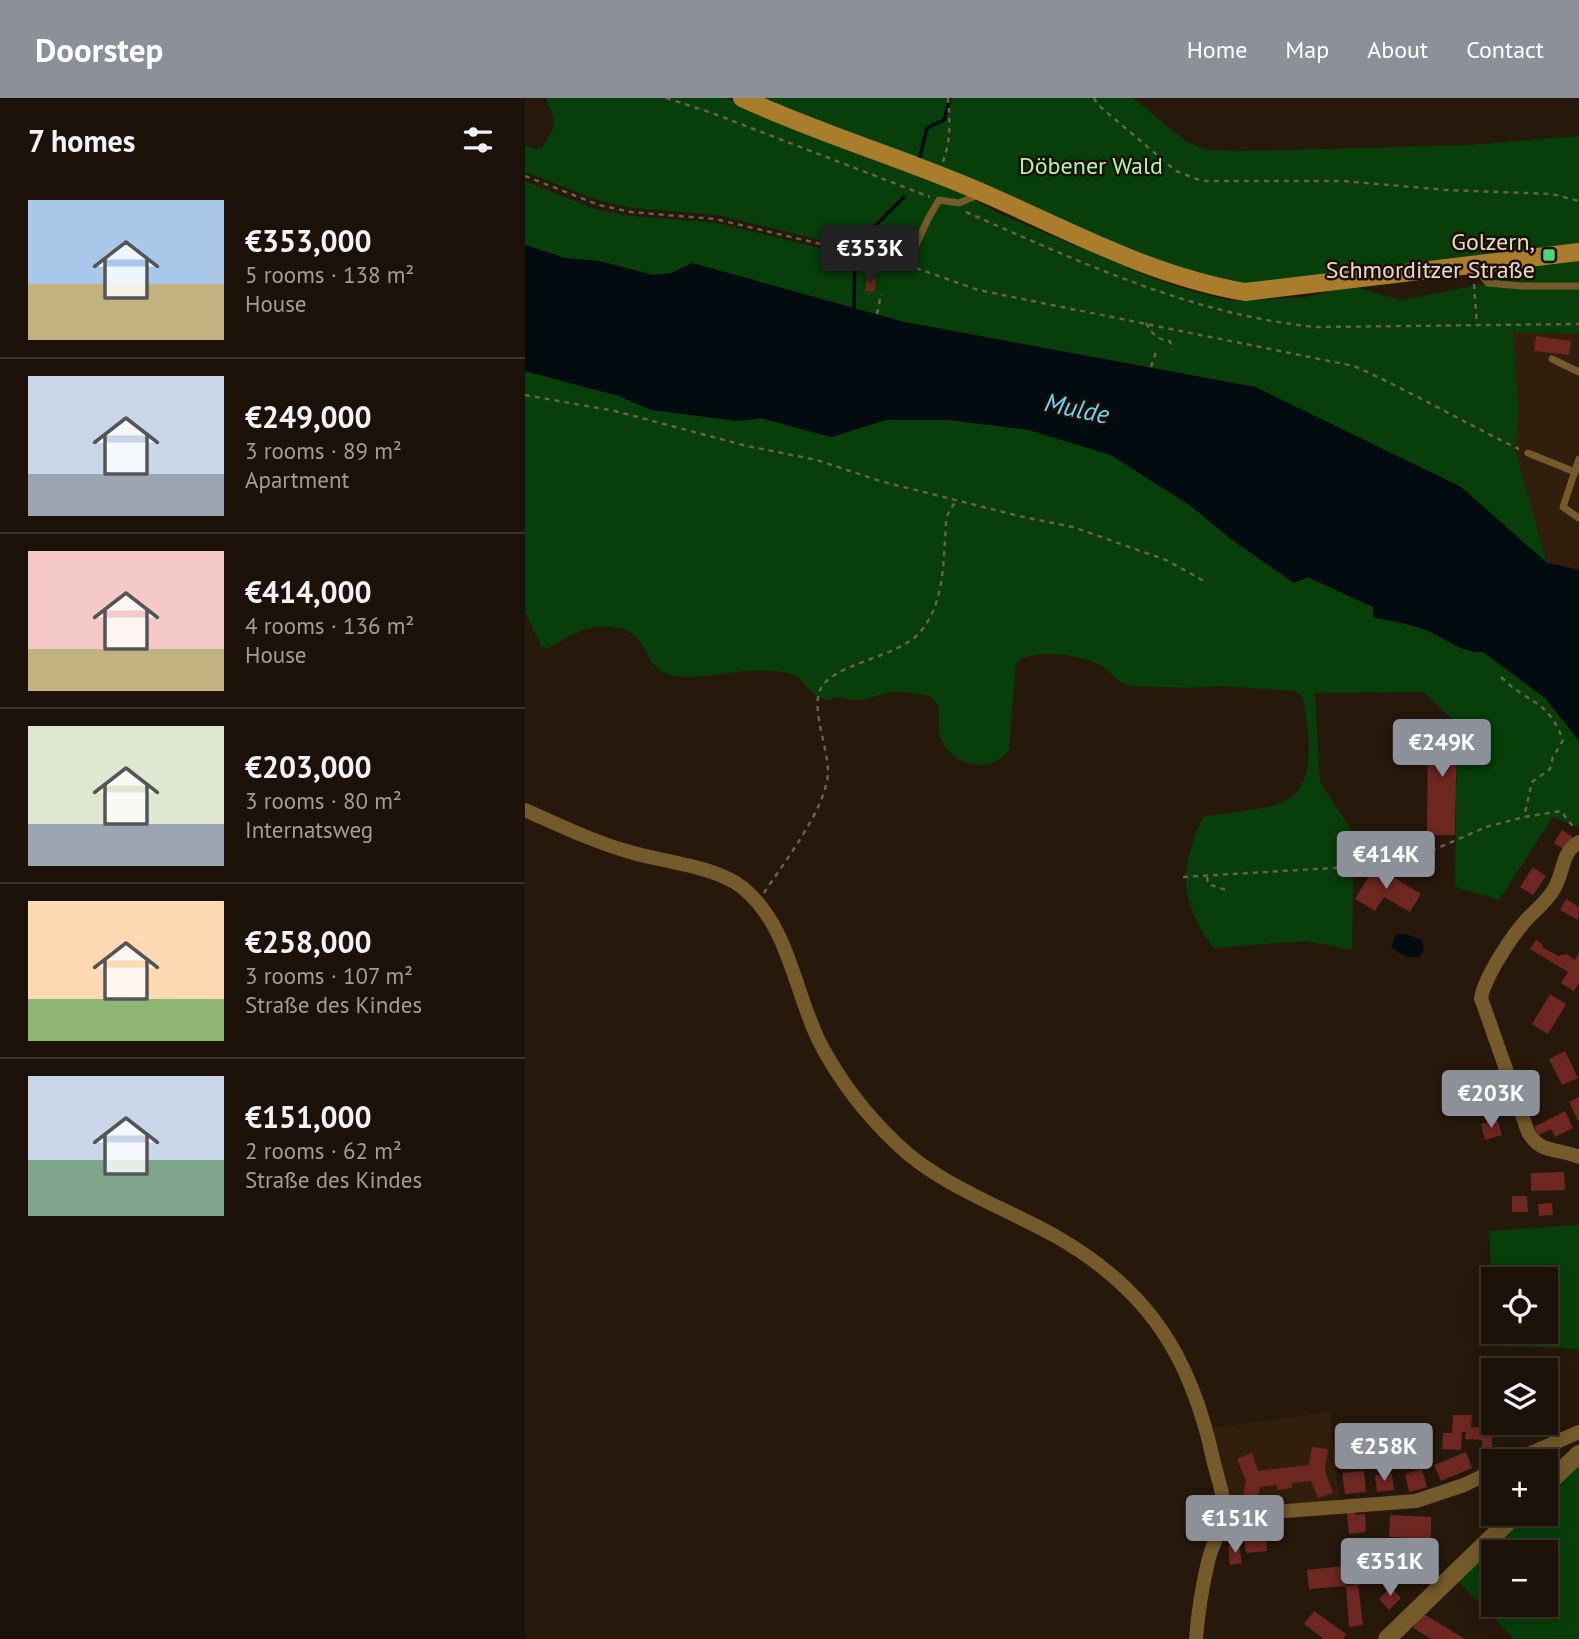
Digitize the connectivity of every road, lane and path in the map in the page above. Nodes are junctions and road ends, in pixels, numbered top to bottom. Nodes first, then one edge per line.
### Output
1 (666, 98) edge
2 (742, 98) edge
3 (947, 98) edge
4 (1094, 98) edge
5 (934, 173) junction
6 (525, 176) edge
7 (982, 193) junction
8 (939, 200) junction
9 (1579, 201) edge
10 (964, 211) dead end
11 (1579, 252) edge
12 (907, 264) junction
13 (1473, 264) junction
14 (1579, 286) edge
15 (881, 294) dead end
16 (877, 314) dead end
17 (1146, 323) junction
18 (1579, 324) edge
19 (1477, 326) junction
20 (1172, 350) dead end
21 (1156, 352) dead end
22 (1552, 359) dead end
23 (1151, 367) dead end
24 (1579, 372) edge
25 (525, 395) edge
26 (1528, 453) joint
27 (1579, 459) edge
28 (1574, 472) junction
29 (957, 500) junction
30 (1579, 518) edge
31 (1206, 582) dead end
32 (1501, 677) dead end
33 (525, 810) edge
34 (1524, 817) junction
35 (1579, 835) edge
36 (1579, 842) edge
37 (1413, 859) dead end
38 (1350, 867) dead end
39 (1183, 877) dead end
40 (1207, 877) junction
41 (1229, 891) dead end
42 (758, 902) junction
43 (1579, 1157) edge
44 (1579, 1432) edge
45 (1546, 1449) edge
46 (1579, 1454) edge
47 (1558, 1474) edge
48 (1481, 1477) edge
49 (1223, 1516) junction
50 (1504, 1526) edge
51 (1196, 1639) edge
52 (1387, 1639) edge

1 - 8 path
2 - 5 main road
3 - 5 path
4 - 9 path
5 - 7 main road
6 - 12 path
7 - 8 lane
7 - 13 main road
8 - 12 lane
10 - 19 path
11 - 13 main road
12 - 17 path
13 - 14 lane
13 - 19 path
15 - 16 path
17 - 20 path
17 - 26 path
18 - 19 path
21 - 23 path
22 - 24 lane
25 - 29 path
26 - 28 lane
27 - 28 lane
28 - 30 lane
29 - 31 path
29 - 42 path
32 - 34 path
33 - 42 street
34 - 35 path
34 - 37 path
36 - 43 street
38 - 40 path
39 - 40 path
40 - 41 path
42 - 49 street
44 - 45 street
46 - 47 street
48 - 49 street
49 - 51 street
50 - 52 street

